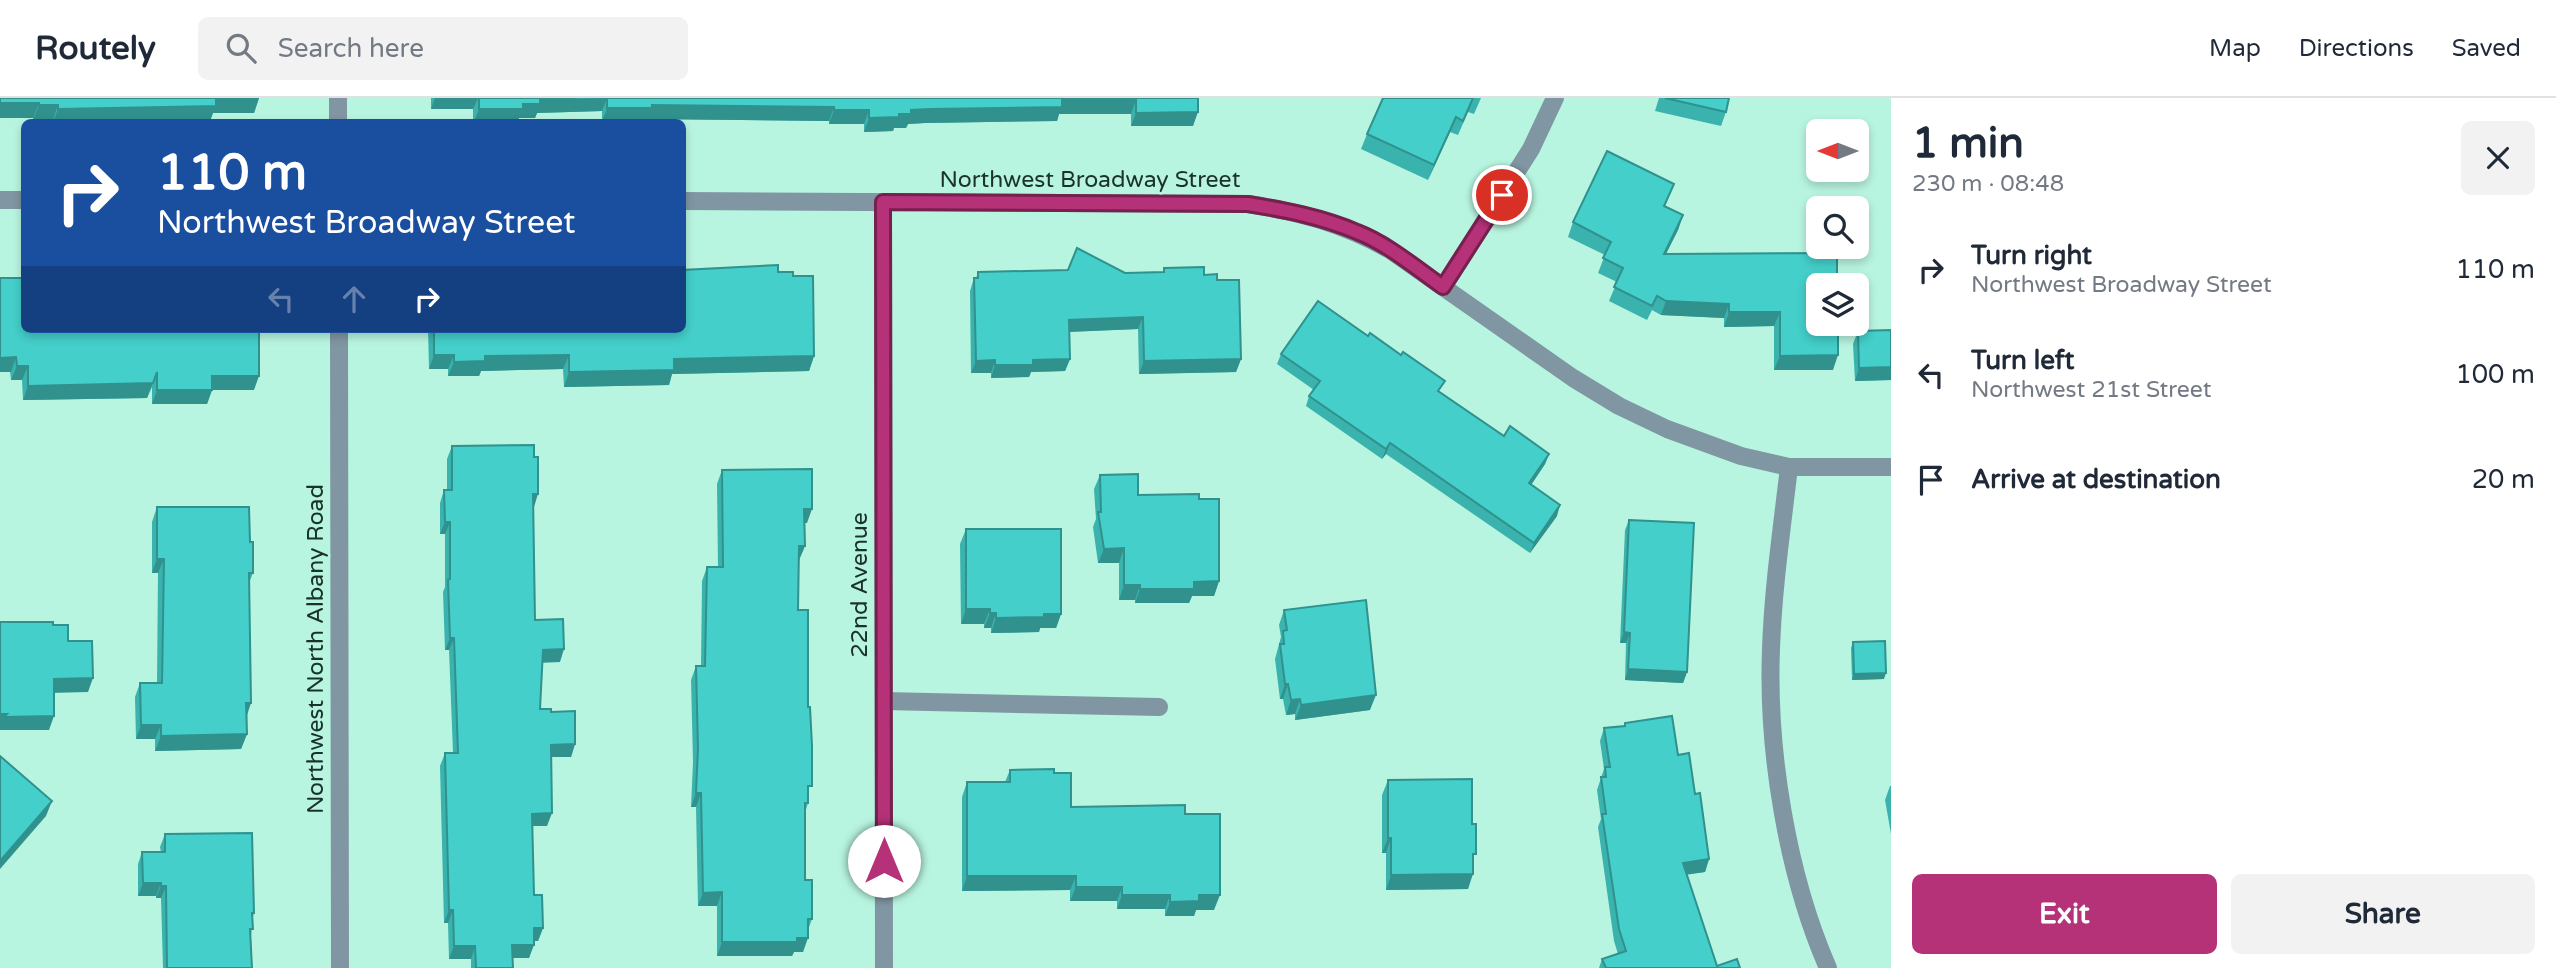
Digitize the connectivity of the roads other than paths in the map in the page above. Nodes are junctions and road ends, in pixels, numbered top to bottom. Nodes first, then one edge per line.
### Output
1 (338, 98) edge
2 (1555, 98) edge
3 (338, 119) edge
4 (0, 200) edge
5 (21, 200) edge
6 (686, 201) edge
7 (883, 202) junction
8 (1443, 287) junction
9 (339, 333) edge
10 (1788, 467) junction
11 (1891, 467) edge
12 (884, 701) junction
13 (1158, 708) dead end
14 (340, 968) edge
15 (884, 968) edge
16 (1828, 968) edge

1 - 3 street
2 - 8 street
4 - 5 street
6 - 7 street, Northwest Broadway Street
7 - 8 street, Northwest Broadway Street
7 - 12 street, 22nd Avenue
8 - 10 street, Northwest Broadway Street
9 - 14 street, Northwest North Albany Road
10 - 11 street, Northwest Broadway Street
10 - 16 street
12 - 13 street
12 - 15 street, 22nd Avenue

